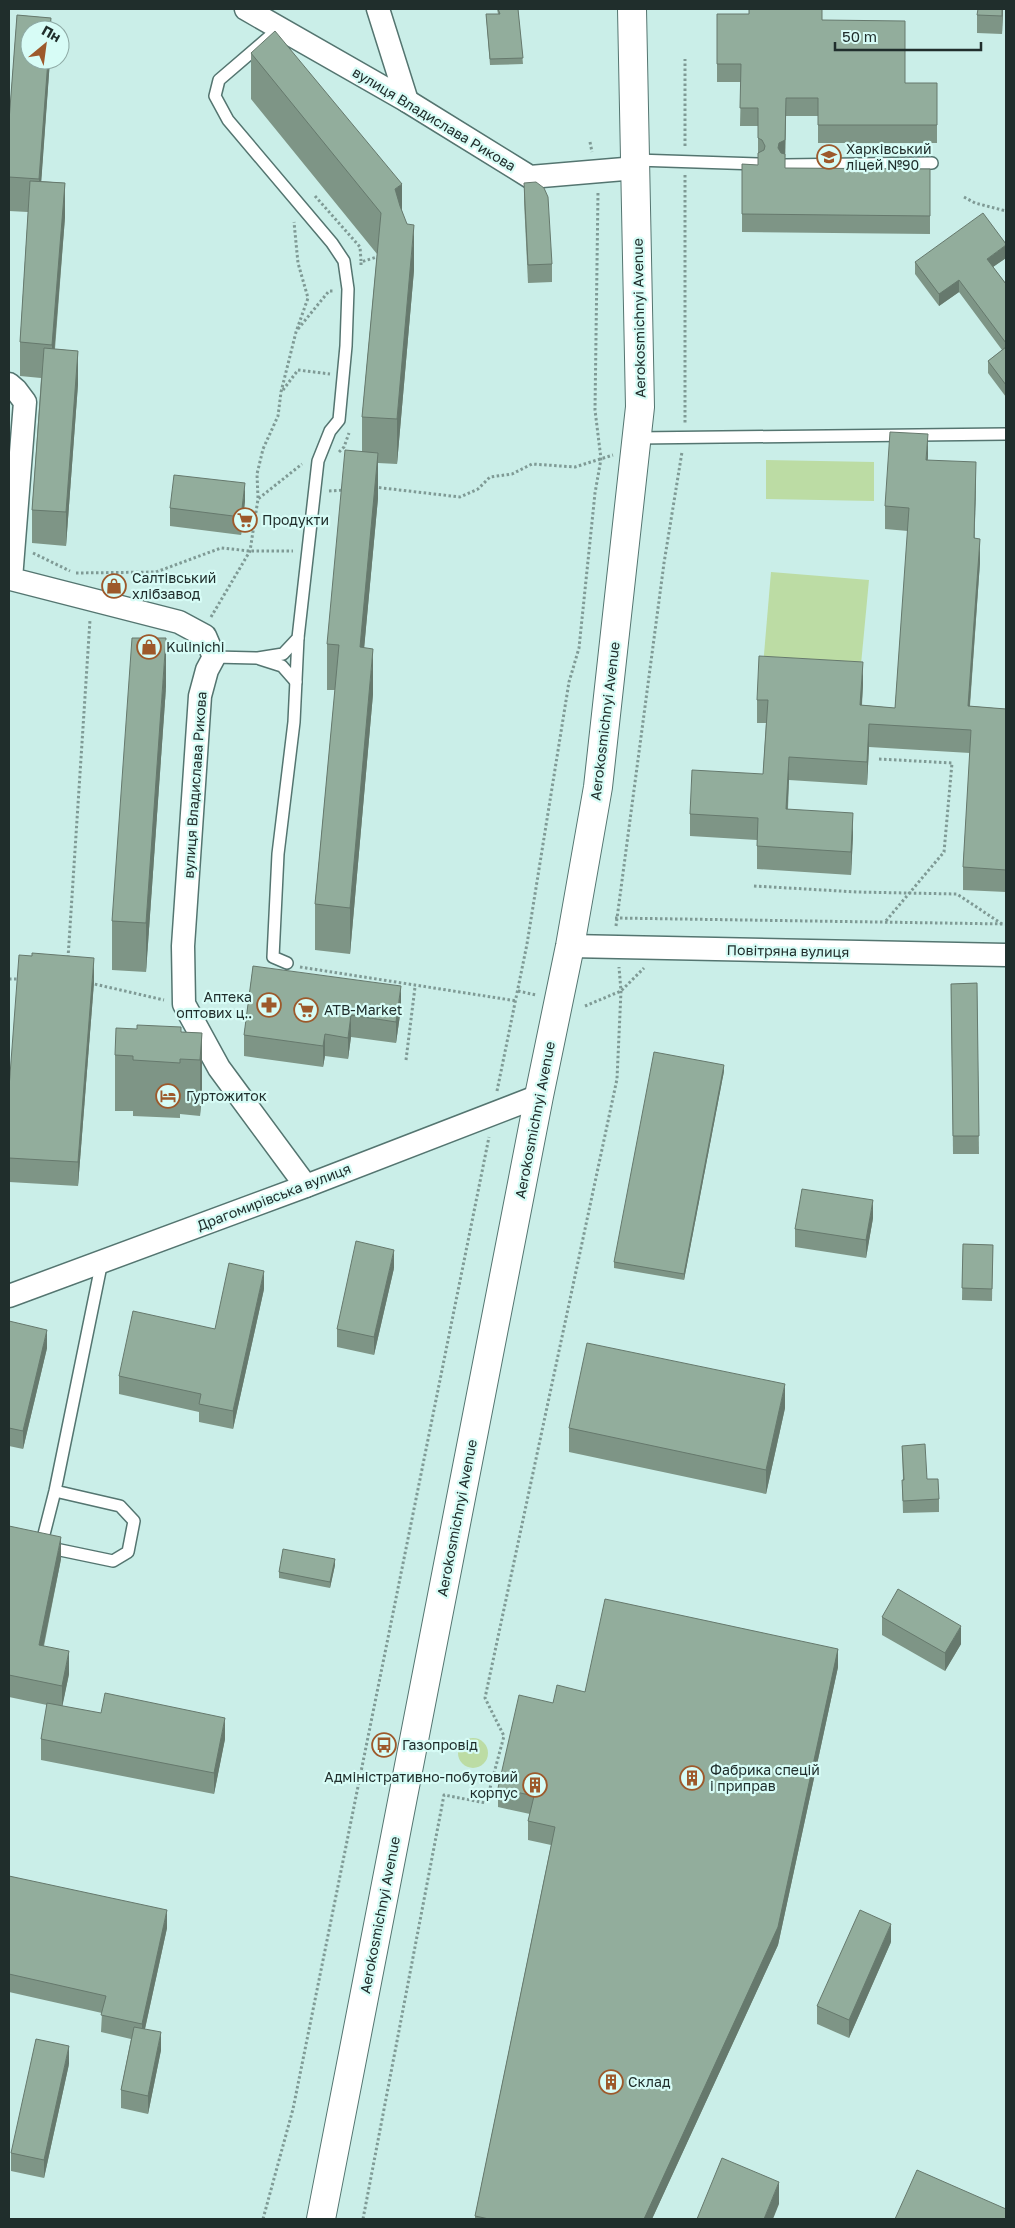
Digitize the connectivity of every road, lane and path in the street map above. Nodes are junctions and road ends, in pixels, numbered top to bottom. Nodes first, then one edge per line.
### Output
1 (246, 9) edge
2 (378, 9) edge
3 (632, 9) edge
4 (280, 28) junction
5 (685, 60) dead end
6 (407, 101) junction
7 (590, 142) dead end
8 (684, 161) junction
9 (932, 163) dead end
10 (636, 164) junction
11 (758, 164) edge
12 (785, 165) edge
13 (597, 171) junction
14 (964, 197) dead end
15 (294, 199) junction
16 (1006, 211) edge
17 (382, 256) edge
18 (361, 262) junction
19 (348, 289) junction
20 (296, 332) junction
21 (342, 375) junction
22 (9, 384) edge
23 (281, 392) junction
24 (350, 430) dead end
25 (1006, 434) edge
26 (637, 438) junction
27 (684, 438) junction
28 (337, 453) dead end
29 (326, 483) dead end
30 (325, 491) dead end
31 (258, 499) dead end
32 (91, 600) junction
33 (298, 638) junction
34 (214, 657) junction
35 (258, 658) junction
36 (296, 682) junction
37 (879, 759) dead end
38 (754, 886) dead end
39 (909, 894) junction
40 (615, 918) junction
41 (884, 922) junction
42 (1005, 924) edge
43 (570, 946) junction
44 (618, 947) junction
45 (664, 948) junction
46 (1006, 955) edge
47 (68, 962) edge
48 (287, 963) joint
49 (9, 979) edge
50 (28, 980) edge
51 (82, 982) edge
52 (415, 987) junction
53 (518, 991) junction
54 (621, 991) junction
55 (536, 995) dead end
56 (517, 1001) junction
57 (184, 1004) junction
58 (585, 1006) dead end
59 (406, 1060) dead end
60 (497, 1091) dead end
61 (539, 1096) junction
62 (489, 1137) dead end
63 (306, 1186) junction
64 (102, 1261) junction
65 (9, 1296) edge
66 (55, 1491) junction
67 (263, 2219) edge
68 (321, 2219) edge
69 (363, 2219) edge

1 - 4 street, вулиця Владислава Рикова
2 - 6 street
3 - 10 highway, Aerokosmichnyi Avenue
4 - 6 street, вулиця Владислава Рикова
4 - 15 lane
5 - 8 path
6 - 13 street, вулиця Владислава Рикова
7 - 13 path
8 - 10 lane
8 - 11 lane
8 - 27 path
9 - 12 lane
10 - 13 street, вулиця Владислава Рикова
10 - 26 highway, Aerokosmichnyi Avenue
13 - 53 path
14 - 16 path
15 - 18 path
15 - 19 lane
15 - 20 path
17 - 18 path
18 - 19 path
19 - 20 path
19 - 21 lane
20 - 23 path
21 - 23 path
21 - 33 lane
22 - 32 street
23 - 31 path
24 - 28 path
25 - 27 lane
26 - 27 lane
26 - 43 highway, Aerokosmichnyi Avenue
27 - 40 path
29 - 30 path
32 - 34 street
32 - 47 path
33 - 35 lane
33 - 36 lane
34 - 35 lane
34 - 57 street, вулиця Владислава Рикова
35 - 36 lane
36 - 48 lane
37 - 39 path
38 - 39 path
39 - 41 path
39 - 42 path
40 - 41 path
40 - 44 path
41 - 42 path
43 - 44 street, Повітряна вулиця
43 - 61 highway, Aerokosmichnyi Avenue
44 - 45 street, Повітряна вулиця
44 - 54 path
45 - 46 street, Повітряна вулиця
45 - 54 path
48 - 52 path
49 - 50 path
51 - 57 path
52 - 56 path
52 - 59 path
53 - 55 path
53 - 56 path
54 - 58 path
54 - 69 path
56 - 60 path
57 - 63 street, вулиця Владислава Рикова
61 - 63 street, Драгомирівська вулиця
61 - 68 highway, Aerokosmichnyi Avenue
62 - 67 path
63 - 64 street, Драгомирівська вулиця
64 - 65 street, Драгомирівська вулиця
64 - 66 lane
66 - 66 lane

